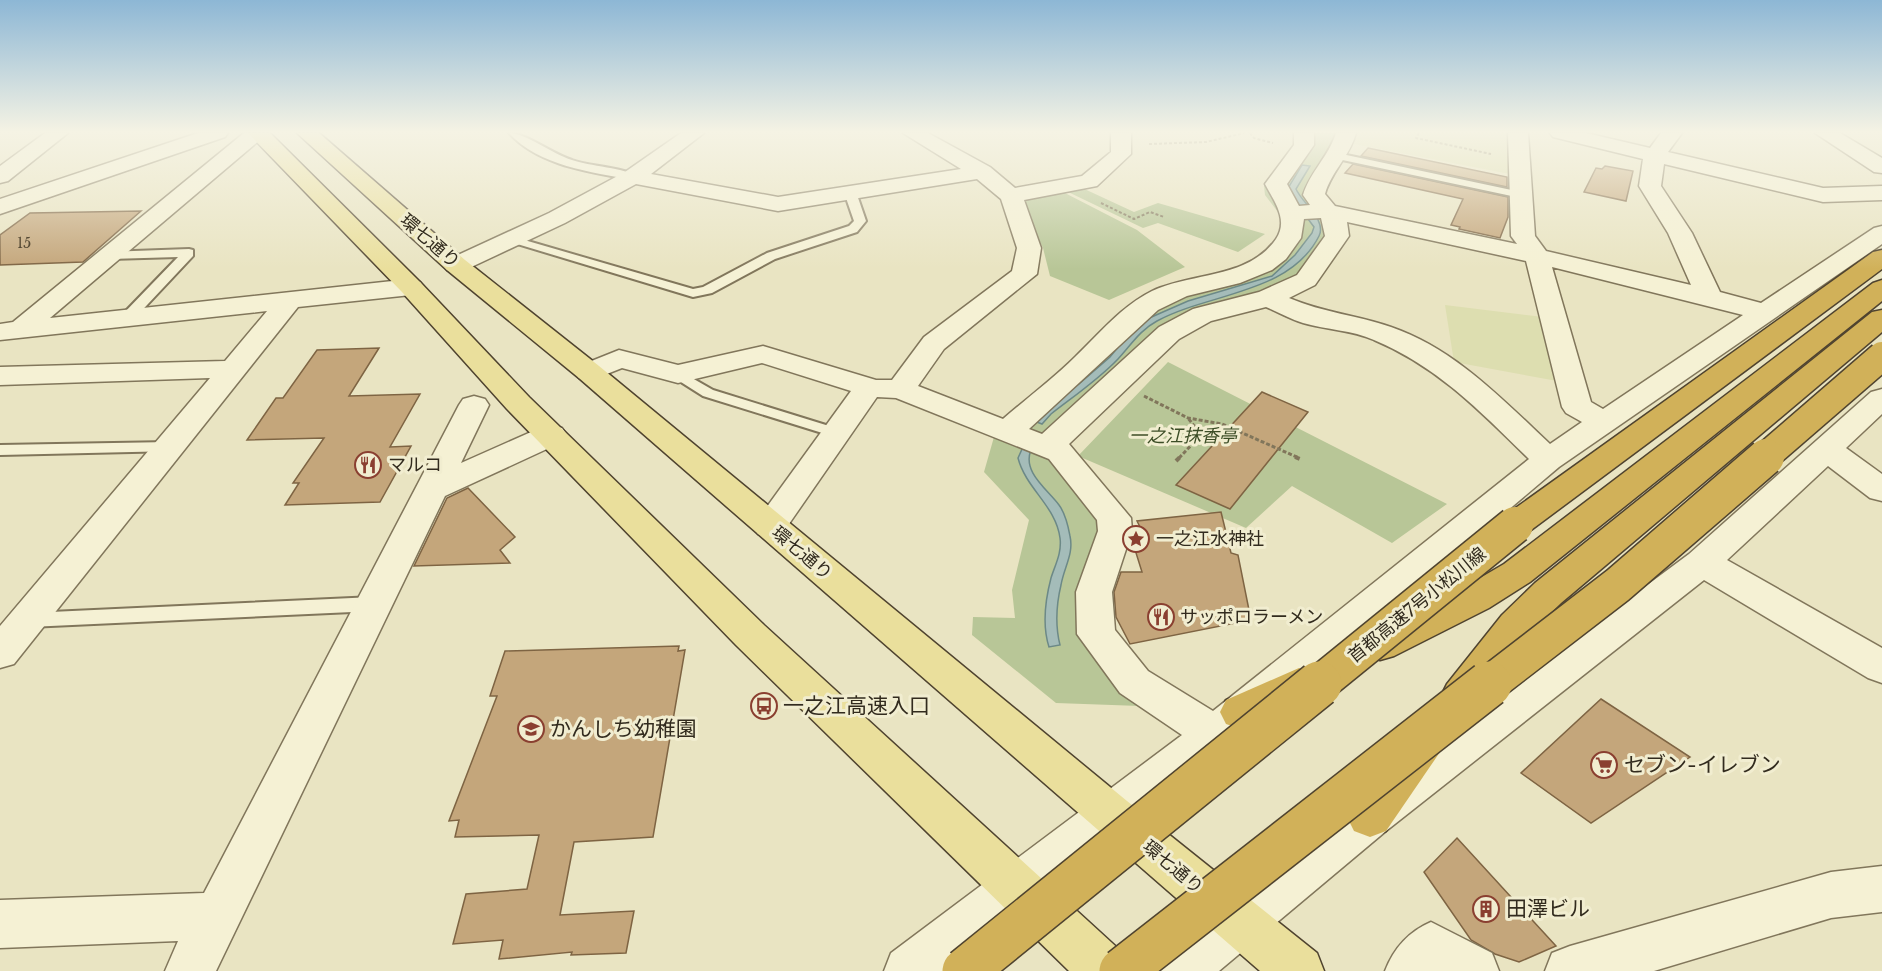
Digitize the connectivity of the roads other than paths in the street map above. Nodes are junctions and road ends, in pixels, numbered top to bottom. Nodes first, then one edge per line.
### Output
1 (85, 178) edge
2 (200, 178) edge
3 (303, 178) edge
4 (359, 178) edge
5 (630, 178) edge
6 (640, 178) edge
7 (940, 178) edge
8 (990, 178) edge
9 (1092, 178) edge
10 (1280, 178) edge
11 (1320, 178) edge
12 (1442, 178) edge
13 (1520, 178) edge
14 (1651, 178) edge
15 (1751, 178) edge
16 (850, 192) junction
17 (1882, 193) edge
18 (1521, 195) junction
19 (1011, 196) junction
20 (0, 207) edge
21 (1308, 212) junction
22 (1882, 233) edge
23 (510, 240) junction
24 (110, 255) junction
25 (1537, 256) junction
26 (1882, 257) edge
27 (456, 264) junction
28 (411, 287) junction
29 (1882, 288) edge
30 (1238, 293) junction
31 (1709, 296) junction
32 (291, 299) junction
33 (1766, 313) junction
34 (127, 318) junction
35 (1882, 318) edge
36 (10, 331) edge
37 (0, 348) edge
38 (1882, 356) edge
39 (233, 369) junction
40 (589, 372) junction
41 (678, 374) junction
42 (0, 376) edge
43 (869, 387) junction
44 (902, 388) junction
45 (1882, 398) edge
46 (474, 405) dead end
47 (1603, 422) junction
48 (1007, 432) junction
49 (837, 433) junction
50 (550, 435) junction
51 (170, 447) junction
52 (1047, 447) junction
53 (1825, 448) junction
54 (0, 450) edge
55 (1548, 460) junction
56 (432, 489) junction
57 (1882, 490) edge
58 (770, 526) junction
59 (1566, 555) junction
60 (1702, 563) junction
61 (374, 604) junction
62 (28, 620) junction
63 (0, 653) edge
64 (1882, 668) edge
65 (1228, 723) junction
66 (1111, 815) junction
67 (1370, 818) junction
68 (1016, 888) junction
69 (1882, 889) edge
70 (217, 916) junction
71 (1240, 923) junction
72 (0, 924) edge
73 (190, 971) edge
74 (909, 971) edge
75 (965, 971) edge
76 (1105, 971) edge
77 (1122, 971) edge
78 (1180, 971) edge
79 (1299, 971) edge
80 (1410, 971) edge
81 (1474, 971) edge
82 (1570, 971) edge

1 - 20 street
2 - 24 street
3 - 28 main road
4 - 27 main road, 環七通り
5 - 23 street
6 - 16 street
7 - 16 street
8 - 19 street
9 - 19 street
10 - 21 street
11 - 21 street
12 - 18 lane
13 - 18 street
14 - 31 street
15 - 17 street
16 - 23 lane
18 - 25 street
19 - 44 street
21 - 25 street
21 - 30 street
21 - 30 street
22 - 33 street
23 - 27 street
24 - 34 lane
24 - 36 street
25 - 31 street
25 - 47 street
26 - 75 highway, 首都高速7号小松川線, bridge
27 - 40 main road, 環七通り
28 - 32 street
28 - 50 main road
29 - 59 highway
30 - 48 street
30 - 52 street
30 - 55 street
31 - 33 street
32 - 34 street
32 - 39 street
33 - 47 street
34 - 36 street
35 - 59 highway
36 - 37 street
38 - 77 highway, bridge
39 - 42 street
39 - 51 street
40 - 41 street
40 - 58 main road, 環七通り
41 - 43 street
41 - 49 lane
43 - 44 street
43 - 49 street
44 - 48 street
45 - 53 street
46 - 56 street
47 - 55 street
48 - 52 street
49 - 58 street
50 - 56 street
50 - 68 main road
51 - 54 lane
51 - 62 street
52 - 65 street
53 - 57 street
53 - 60 street
55 - 65 street
56 - 61 street
58 - 66 main road, 環七通り
59 - 65 highway
59 - 67 highway
60 - 64 street
60 - 67 street
61 - 62 lane
61 - 70 street
62 - 63 street
65 - 66 street
66 - 68 street
66 - 71 main road, 環七通り
67 - 71 street
68 - 74 street
68 - 76 main road
69 - 82 street
70 - 72 street
70 - 73 street
71 - 78 street
71 - 79 main road, 環七通り
80 - 81 street

